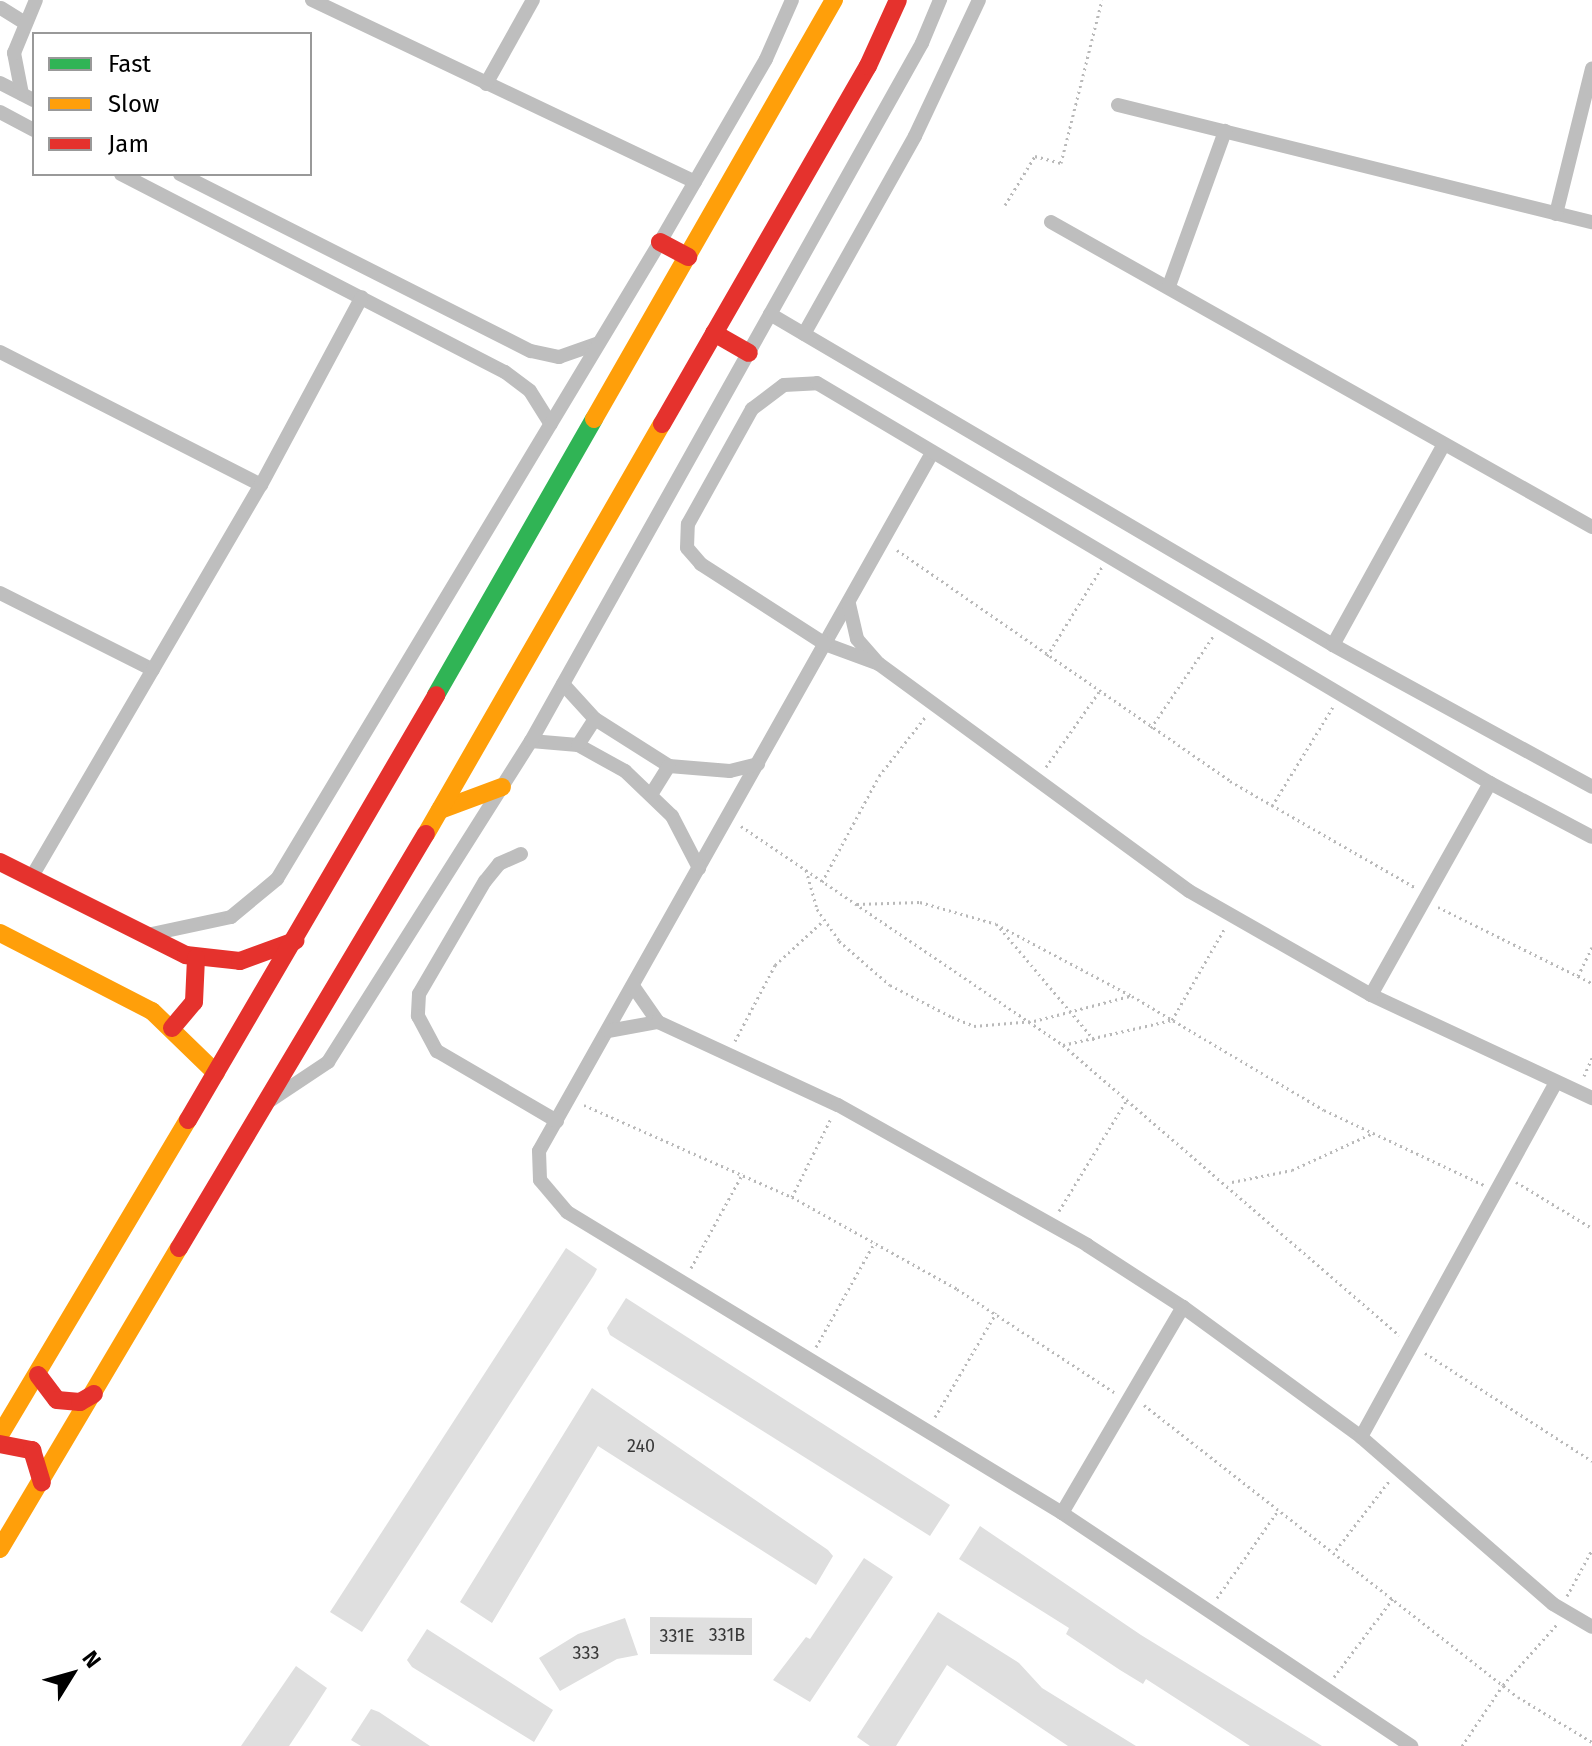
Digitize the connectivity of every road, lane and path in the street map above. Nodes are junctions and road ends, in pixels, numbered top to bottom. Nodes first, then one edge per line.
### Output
1 (5, 0) edge
2 (36, 0) edge
3 (312, 0) edge
4 (533, 0) edge
5 (792, 0) edge
6 (834, 0) edge
7 (898, 0) edge
8 (940, 0) edge
9 (979, 0) edge
10 (1102, 0) edge
11 (0, 9) edge
12 (23, 22) junction
13 (1592, 68) edge
14 (0, 83) edge
15 (486, 84) junction
16 (28, 97) edge
17 (1118, 105) dead end
18 (0, 112) edge
19 (32, 129) edge
20 (1225, 131) junction
21 (125, 176) edge
22 (184, 176) edge
23 (695, 182) junction
24 (1005, 205) dead end
25 (1556, 214) junction
26 (1051, 222) dead end
27 (1592, 222) edge
28 (660, 242) junction
29 (688, 257) junction
30 (1169, 286) junction
31 (362, 297) junction
32 (770, 314) junction
33 (714, 333) junction
34 (804, 334) junction
35 (599, 343) junction
36 (0, 352) edge
37 (749, 353) junction
38 (551, 424) junction
39 (1443, 446) junction
40 (932, 453) junction
41 (261, 485) junction
42 (1592, 527) edge
43 (884, 540) junction
44 (1108, 558) junction
45 (0, 593) edge
46 (849, 603) junction
47 (1221, 624) junction
48 (825, 644) junction
49 (1333, 645) junction
50 (1047, 656) junction
51 (879, 664) junction
52 (153, 670) junction
53 (563, 684) junction
54 (1099, 692) junction
55 (1340, 695) junction
56 (935, 705) junction
57 (595, 719) junction
58 (1151, 728) junction
59 (531, 741) junction
60 (578, 745) junction
61 (758, 764) junction
62 (669, 766) junction
63 (1036, 780) junction
64 (1490, 783) junction
65 (502, 787) junction
66 (1592, 787) edge
67 (652, 793) junction
68 (1272, 806) junction
69 (440, 810) junction
70 (728, 818) junction
71 (1592, 837) edge
72 (521, 854) dead end
73 (0, 862) edge
74 (699, 868) junction
75 (806, 870) junction
76 (31, 878) junction
77 (822, 882) junction
78 (1425, 898) junction
79 (857, 904) junction
80 (1232, 917) junction
81 (823, 921) junction
82 (996, 924) junction
83 (0, 933) edge
84 (147, 935) junction
85 (295, 941) junction
86 (1592, 947) edge
87 (196, 958) junction
88 (1578, 976) junction
89 (1592, 983) edge
90 (633, 986) junction
91 (1371, 995) junction
92 (1132, 996) junction
93 (1071, 1010) junction
94 (1018, 1019) junction
95 (1172, 1020) junction
96 (658, 1022) junction
97 (172, 1028) junction
98 (608, 1031) junction
99 (1095, 1041) junction
100 (1063, 1045) junction
101 (728, 1054) junction
102 (1592, 1058) edge
103 (216, 1073) junction
104 (1555, 1084) junction
105 (1577, 1093) junction
106 (1128, 1098) junction
107 (1592, 1098) edge
108 (271, 1100) junction
109 (569, 1100) junction
110 (838, 1105) junction
111 (557, 1121) junction
112 (1371, 1134) junction
113 (743, 1173) junction
114 (1505, 1175) junction
115 (1230, 1183) junction
116 (1497, 1190) junction
117 (792, 1197) junction
118 (1051, 1224) junction
119 (1592, 1228) edge
120 (875, 1242) junction
121 (683, 1283) junction
122 (1183, 1307) junction
123 (996, 1313) junction
124 (1412, 1344) junction
125 (810, 1357) junction
126 (38, 1375) junction
127 (94, 1394) junction
128 (1129, 1399) junction
129 (929, 1429) junction
130 (0, 1435) edge
131 (1361, 1437) junction
132 (0, 1444) edge
133 (1592, 1461) edge
134 (1398, 1469) junction
135 (42, 1482) junction
136 (1279, 1509) junction
137 (1062, 1513) junction
138 (0, 1549) edge
139 (1336, 1550) junction
140 (1592, 1550) edge
141 (1394, 1597) junction
142 (1209, 1608) junction
143 (1563, 1611) junction
144 (1592, 1627) edge
145 (1503, 1685) junction
146 (1326, 1687) junction
147 (1592, 1742) edge
148 (1411, 1746) edge
149 (1462, 1746) edge

1 - 11 street
2 - 12 street
3 - 15 street
4 - 15 street
5 - 23 street
6 - 29 street
7 - 33 street
8 - 32 street
9 - 34 street
10 - 24 path
11 - 12 street
12 - 16 street
13 - 25 street
14 - 16 street
15 - 23 street
17 - 20 street
18 - 19 street
20 - 25 street
20 - 30 street
21 - 31 street
22 - 35 street
23 - 28 street
25 - 27 street
26 - 30 street
28 - 29 street
28 - 35 street
29 - 85 street
30 - 39 street
31 - 38 street
31 - 41 street
32 - 34 street
32 - 37 street
33 - 37 street
33 - 69 street
34 - 49 street
35 - 38 street
36 - 41 street
37 - 53 street
38 - 84 street
39 - 42 street
39 - 49 street
40 - 43 street
40 - 44 street
40 - 48 street
41 - 52 street
43 - 46 street
43 - 50 path
44 - 47 street
44 - 50 path
45 - 52 street
46 - 48 street
46 - 51 street
47 - 55 street
47 - 58 path
48 - 51 street
48 - 61 street
49 - 66 street
50 - 54 path
51 - 56 street
52 - 76 street
53 - 57 street
53 - 59 street
54 - 58 path
54 - 63 path
55 - 64 street
55 - 68 path
56 - 63 street
56 - 77 path
57 - 60 street
57 - 62 street
58 - 68 path
59 - 60 street
59 - 65 street
60 - 67 street
61 - 62 street
61 - 70 street
62 - 67 street
63 - 80 street
64 - 71 street
64 - 78 street
65 - 69 street
65 - 108 street
67 - 74 street
68 - 78 path
69 - 108 street
70 - 74 street
70 - 75 path
72 - 111 street
73 - 76 street
74 - 90 street
75 - 77 path
75 - 81 path
76 - 84 street
77 - 79 path
78 - 88 path
78 - 91 street
79 - 82 path
79 - 94 path
80 - 91 street
80 - 95 path
81 - 94 path
81 - 101 path
82 - 92 path
82 - 93 path
83 - 97 street
84 - 87 street
85 - 87 street
85 - 103 street
86 - 88 path
87 - 97 street
88 - 89 path
90 - 96 street
90 - 98 street
91 - 104 street
92 - 93 path
92 - 95 path
93 - 94 path
93 - 99 path
94 - 100 path
95 - 99 path
95 - 112 path
96 - 98 street
96 - 101 street
97 - 103 street
98 - 109 street
99 - 100 path
100 - 106 path
101 - 110 street
102 - 105 path
103 - 126 street
104 - 105 street
104 - 114 street
105 - 107 street
106 - 115 path
106 - 118 path
108 - 127 street
109 - 111 street
109 - 113 path
110 - 117 path
110 - 118 street
111 - 121 street
112 - 115 path
112 - 116 path
113 - 117 path
113 - 121 path
114 - 116 street
114 - 119 path
115 - 124 path
116 - 124 street
117 - 120 path
118 - 122 street
120 - 123 path
120 - 125 path
121 - 125 street
122 - 128 street
122 - 131 street
123 - 128 path
123 - 129 path
124 - 131 street
124 - 133 path
125 - 129 street
126 - 127 street
126 - 130 street
127 - 135 street
128 - 136 path
128 - 137 street
129 - 137 street
131 - 134 street
132 - 135 street
134 - 139 path
134 - 143 street
135 - 138 street
136 - 139 path
136 - 142 path
137 - 142 street
139 - 141 path
140 - 143 path
141 - 145 path
141 - 146 path
142 - 146 street
143 - 144 street
143 - 145 path
145 - 147 path
145 - 149 path
146 - 148 street

